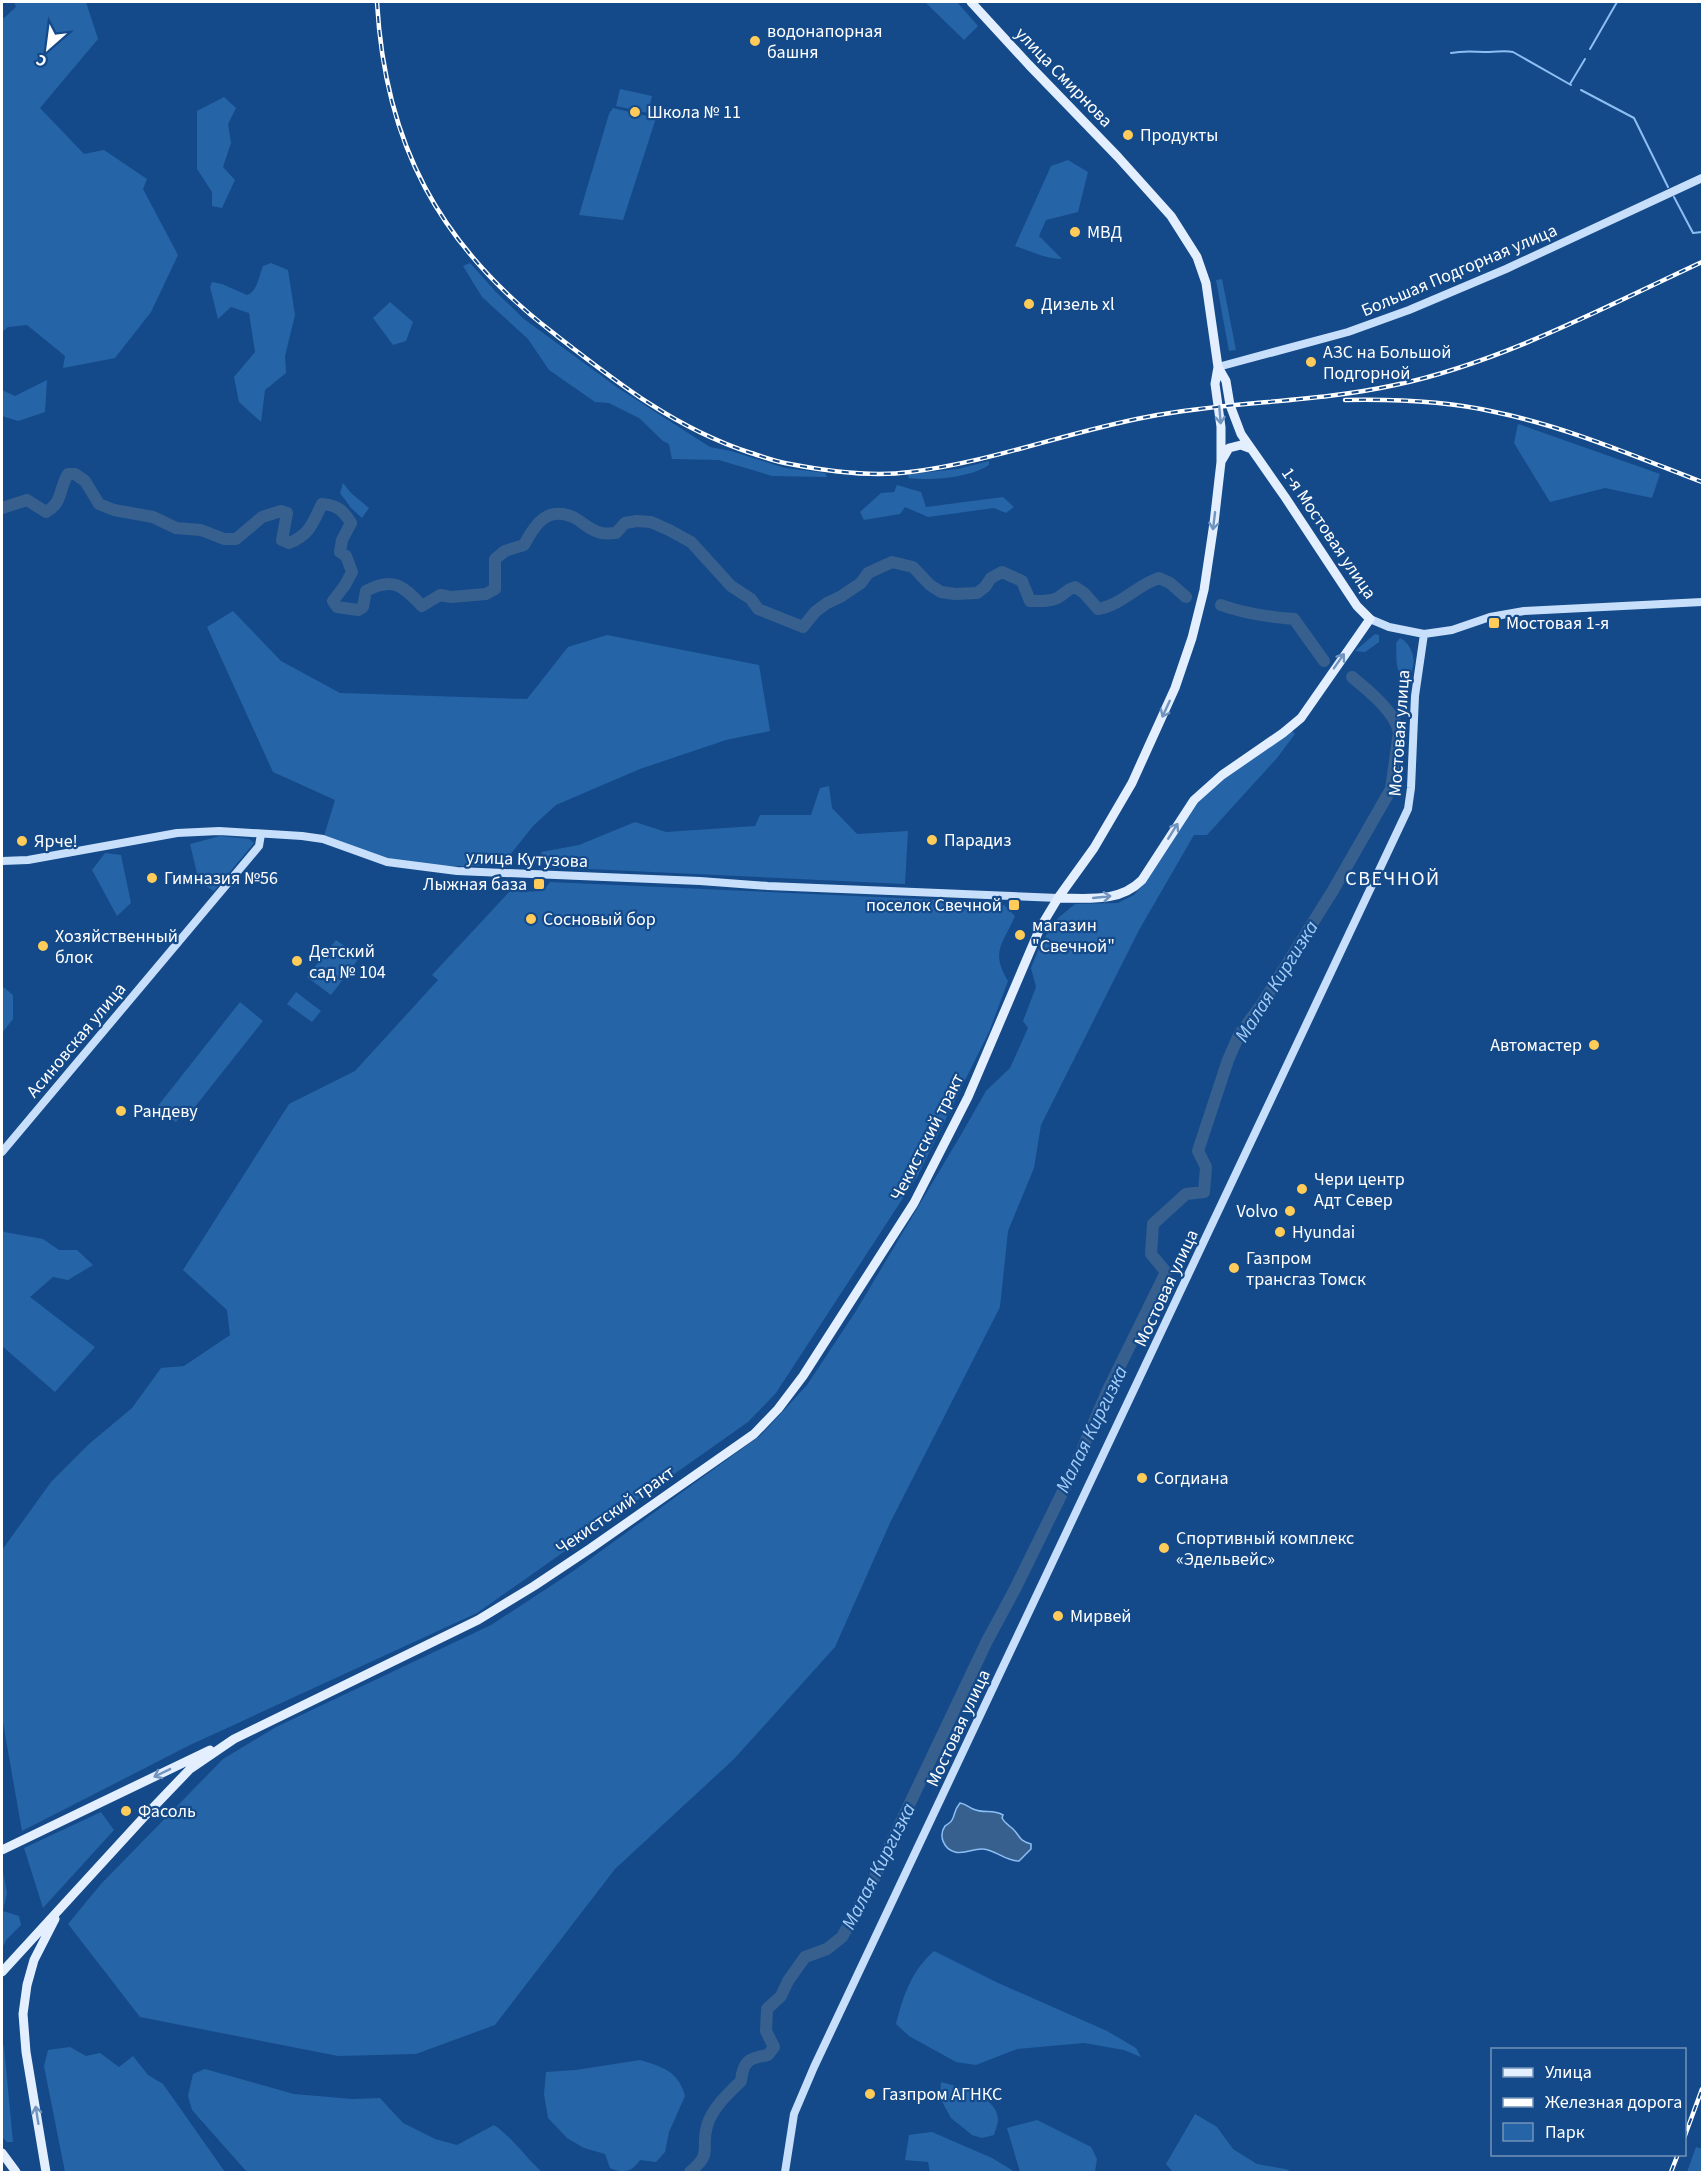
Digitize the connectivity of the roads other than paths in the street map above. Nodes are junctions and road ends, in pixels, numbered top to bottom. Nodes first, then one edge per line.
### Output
1 (971, 2) edge
2 (1702, 178) edge
3 (1218, 368) junction
4 (1249, 448) junction
5 (1221, 462) junction
6 (1702, 602) edge
7 (1370, 619) junction
8 (1424, 634) junction
9 (261, 834) junction
10 (2, 861) edge
11 (1058, 898) junction
12 (2, 1152) edge
13 (234, 1739) junction
14 (2, 1850) edge
15 (62, 1907) junction
16 (2, 1972) edge
17 (2, 2153) edge
18 (16, 2172) edge
19 (46, 2172) edge
20 (785, 2172) edge

1 - 3 main road, улица Смирнова
2 - 3 street, Большая Подгорная улица
3 - 4 main road, 1-я Мостовая улица
3 -> 5 main road, Чекистский тракт
4 - 5 main road
4 - 7 main road, 1-я Мостовая улица
5 -> 11 main road, Чекистский тракт
6 - 8 street
7 - 8 street, 1-я Мостовая улица
11 -> 7 main road
8 - 20 street, Мостовая улица
9 - 10 street, улица Кутузова
9 - 11 street, улица Кутузова
9 - 12 street, Асиновская улица
11 - 13 main road, Чекистский тракт
13 -> 14 main road
13 - 15 main road, Чекистский тракт
15 - 16 main road, Чекистский тракт
19 -> 15 main road
17 - 18 main road

